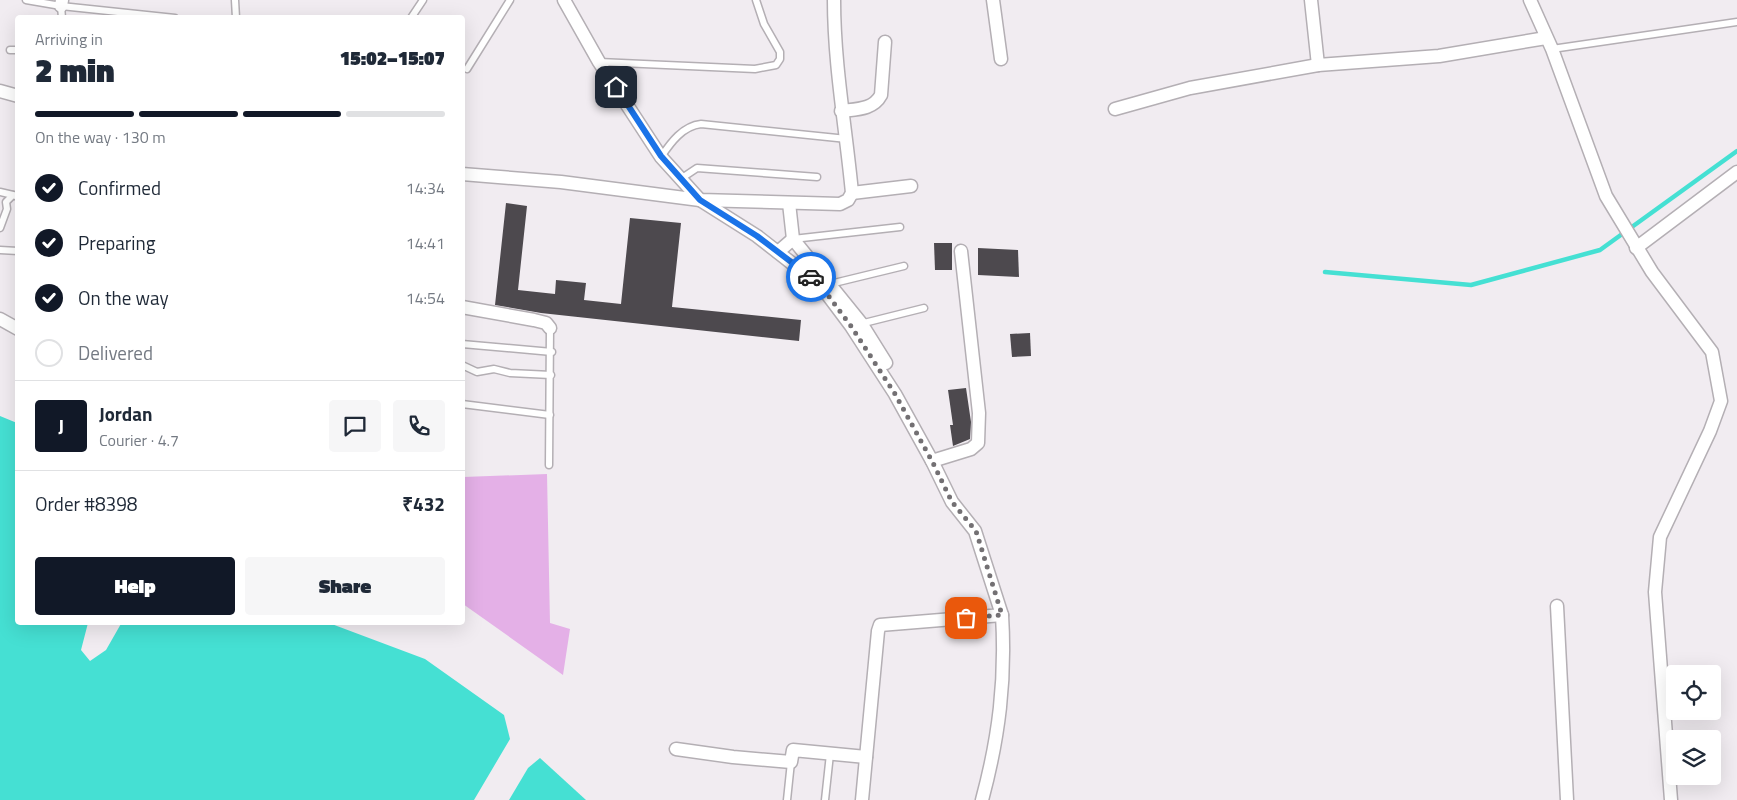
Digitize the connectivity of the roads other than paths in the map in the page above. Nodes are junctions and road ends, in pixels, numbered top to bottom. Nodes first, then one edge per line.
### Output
1 (26, 0) edge
2 (235, 0) edge
3 (423, 0) edge
4 (510, 0) edge
5 (564, 0) edge
6 (756, 0) edge
7 (834, 0) edge
8 (993, 0) edge
9 (1311, 0) edge
10 (1530, 0) edge
11 (62, 8) edge
12 (141, 15) edge
13 (236, 15) edge
14 (413, 15) edge
15 (1737, 22) edge
16 (884, 42) dead end
17 (1549, 44) junction
18 (1001, 59) dead end
19 (600, 62) junction
20 (1318, 65) junction
21 (467, 69) dead end
22 (0, 91) edge
23 (15, 95) edge
24 (1115, 109) dead end
25 (841, 111) junction
26 (847, 140) junction
27 (661, 156) junction
28 (1737, 172) edge
29 (465, 174) edge
30 (817, 177) dead end
31 (682, 178) junction
32 (911, 186) dead end
33 (0, 192) edge
34 (852, 193) junction
35 (15, 196) edge
36 (700, 200) junction
37 (789, 202) junction
38 (900, 227) dead end
39 (0, 228) edge
40 (794, 239) junction
41 (1634, 244) junction
42 (0, 250) edge
43 (961, 251) dead end
44 (15, 252) edge
45 (778, 252) junction
46 (904, 266) dead end
47 (826, 284) junction
48 (465, 308) edge
49 (924, 308) dead end
50 (0, 319) edge
51 (15, 324) edge
52 (856, 325) junction
53 (550, 328) joint
54 (465, 344) edge
55 (552, 352) junction
56 (886, 363) dead end
57 (465, 366) edge
58 (551, 375) junction
59 (465, 404) edge
60 (550, 414) junction
61 (932, 461) junction
62 (549, 465) dead end
63 (1557, 606) dead end
64 (1002, 615) junction
65 (676, 749) dead end
66 (830, 754) junction
67 (866, 757) junction
68 (791, 762) junction
69 (787, 800) edge
70 (825, 800) edge
71 (862, 800) edge
72 (982, 800) edge
73 (1567, 800) edge
74 (1671, 800) edge

1 - 11 lane
2 - 13 lane
3 - 14 lane
4 - 21 lane
5 - 19 street
6 - 19 lane
7 - 25 street
8 - 18 street
9 - 20 street
10 - 17 street
11 - 12 lane
15 - 17 lane
16 - 25 street
17 - 20 street
17 - 41 street
19 - 27 street
20 - 24 street
22 - 23 street
25 - 26 street
26 - 27 lane
26 - 34 street
27 - 31 street
28 - 41 street
29 - 36 street
30 - 31 lane
31 - 36 street
32 - 34 street
33 - 35 lane
34 - 37 street
35 - 39 lane
36 - 37 street
36 - 45 street
37 - 40 street
38 - 40 lane
40 - 45 street
40 - 47 street
41 - 74 street
42 - 44 lane
43 - 61 street
45 - 47 street
46 - 47 lane
47 - 52 street
48 - 53 street
49 - 52 lane
50 - 51 street
52 - 56 street
52 - 61 street
53 - 55 lane
54 - 55 lane
55 - 58 lane
57 - 58 lane
58 - 60 lane
59 - 60 lane
60 - 62 lane
61 - 64 street
63 - 73 street
64 - 67 street
64 - 72 street
65 - 68 street
66 - 67 street
66 - 68 street
66 - 70 lane
67 - 71 street
68 - 69 lane

